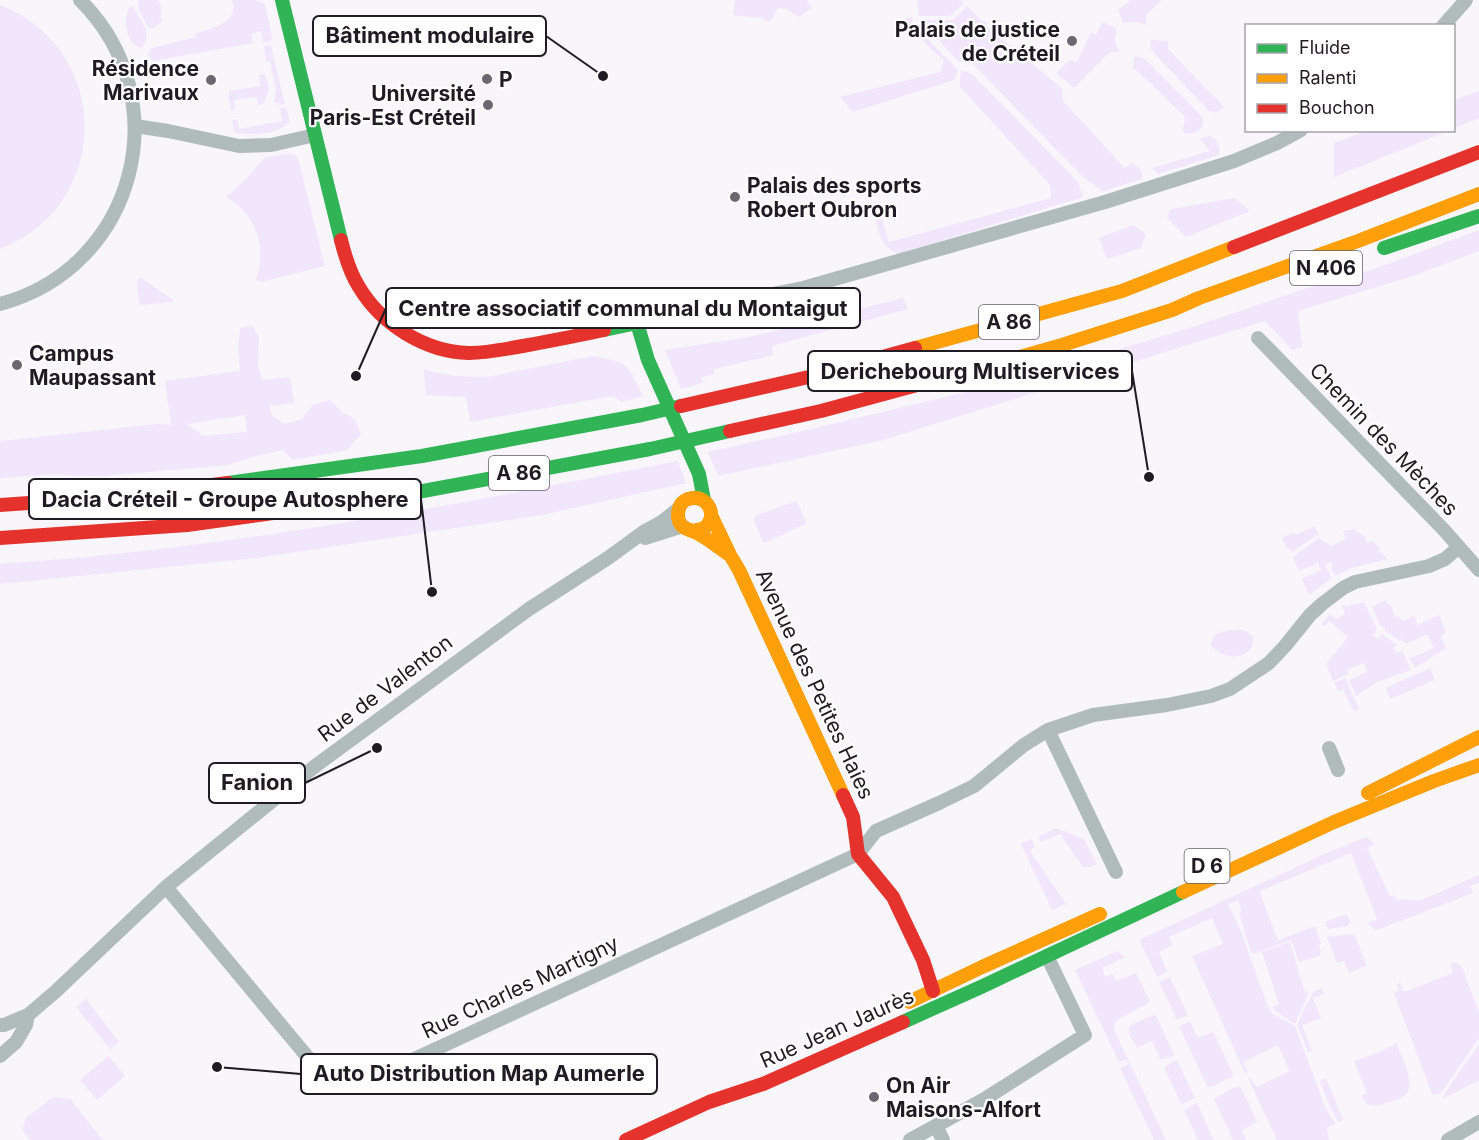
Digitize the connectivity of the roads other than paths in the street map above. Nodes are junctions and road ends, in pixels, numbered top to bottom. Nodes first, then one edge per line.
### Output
1 (80, 0) edge
2 (282, 0) edge
3 (1466, 0) edge
4 (1445, 24) edge
5 (135, 126) junction
6 (1297, 132) edge
7 (315, 135) junction
8 (1479, 152) edge
9 (1479, 194) edge
10 (1479, 216) edge
11 (1368, 254) dead end
12 (1269, 287) dead end
13 (0, 304) edge
14 (1172, 310) junction
15 (638, 323) junction
16 (1258, 338) dead end
17 (694, 463) junction
18 (704, 500) junction
19 (682, 504) junction
20 (0, 505) edge
21 (711, 515) junction
22 (688, 529) junction
23 (0, 538) edge
24 (632, 540) junction
25 (1459, 546) junction
26 (730, 555) junction
27 (1478, 568) edge
28 (1048, 730) junction
29 (1479, 737) edge
30 (1329, 748) dead end
31 (1479, 765) edge
32 (1338, 770) dead end
33 (858, 854) junction
34 (1206, 866) dead end
35 (1116, 872) dead end
36 (166, 887) junction
37 (1112, 909) dead end
38 (1047, 956) junction
39 (933, 991) junction
40 (902, 1005) dead end
41 (939, 1005) junction
42 (28, 1015) junction
43 (0, 1025) edge
44 (0, 1056) edge
45 (776, 1064) dead end
46 (709, 1102) junction
47 (1479, 1122) edge
48 (936, 1126) junction
49 (626, 1140) edge
50 (910, 1140) edge
51 (943, 1140) edge
52 (1448, 1140) edge

1 - 5 street
2 - 7 main road
3 - 4 street
5 - 7 street
5 - 13 street
6 - 15 street
7 - 15 main road
8 - 20 main road, A 86
9 - 14 main road, A 86
10 - 11 main road, N 406
12 - 14 main road, N 406
14 - 23 main road, A 86
15 - 17 main road, Avenue des Petites Haies
16 - 25 street, Chemin des Mèches
17 - 18 main road, Avenue des Petites Haies
17 - 19 main road
18 - 19 main road
18 - 21 main road, Avenue des Petites Haies
19 - 22 main road
19 - 24 street, Rue de Valenton
21 - 22 main road
21 - 26 main road, Avenue des Petites Haies
22 - 24 street, Rue de Valenton
22 - 26 main road, Avenue des Petites Haies
24 - 36 street, Rue de Valenton
25 - 27 street, Chemin des Mèches
25 - 28 street
26 - 33 main road, Avenue des Petites Haies
28 - 33 street
28 - 35 street
29 - 34 main road, D 6
30 - 32 street
31 - 38 main road, D 6
33 - 36 street, Rue Charles Martigny
33 - 39 main road
36 - 42 street, Rue de Valenton
37 - 39 main road, Rue Jean Jaurès
38 - 41 main road, Rue Jean Jaurès / D 6
38 - 48 street
39 - 40 main road, Rue Jean Jaurès
39 - 41 main road
41 - 46 main road, Rue Jean Jaurès / D 6
42 - 43 street
42 - 44 street, Rue de Valenton
45 - 46 main road, Rue Jean Jaurès / D 6
46 - 49 main road, Rue Jean Jaurès / D 6
47 - 52 street
48 - 50 street
48 - 51 street

